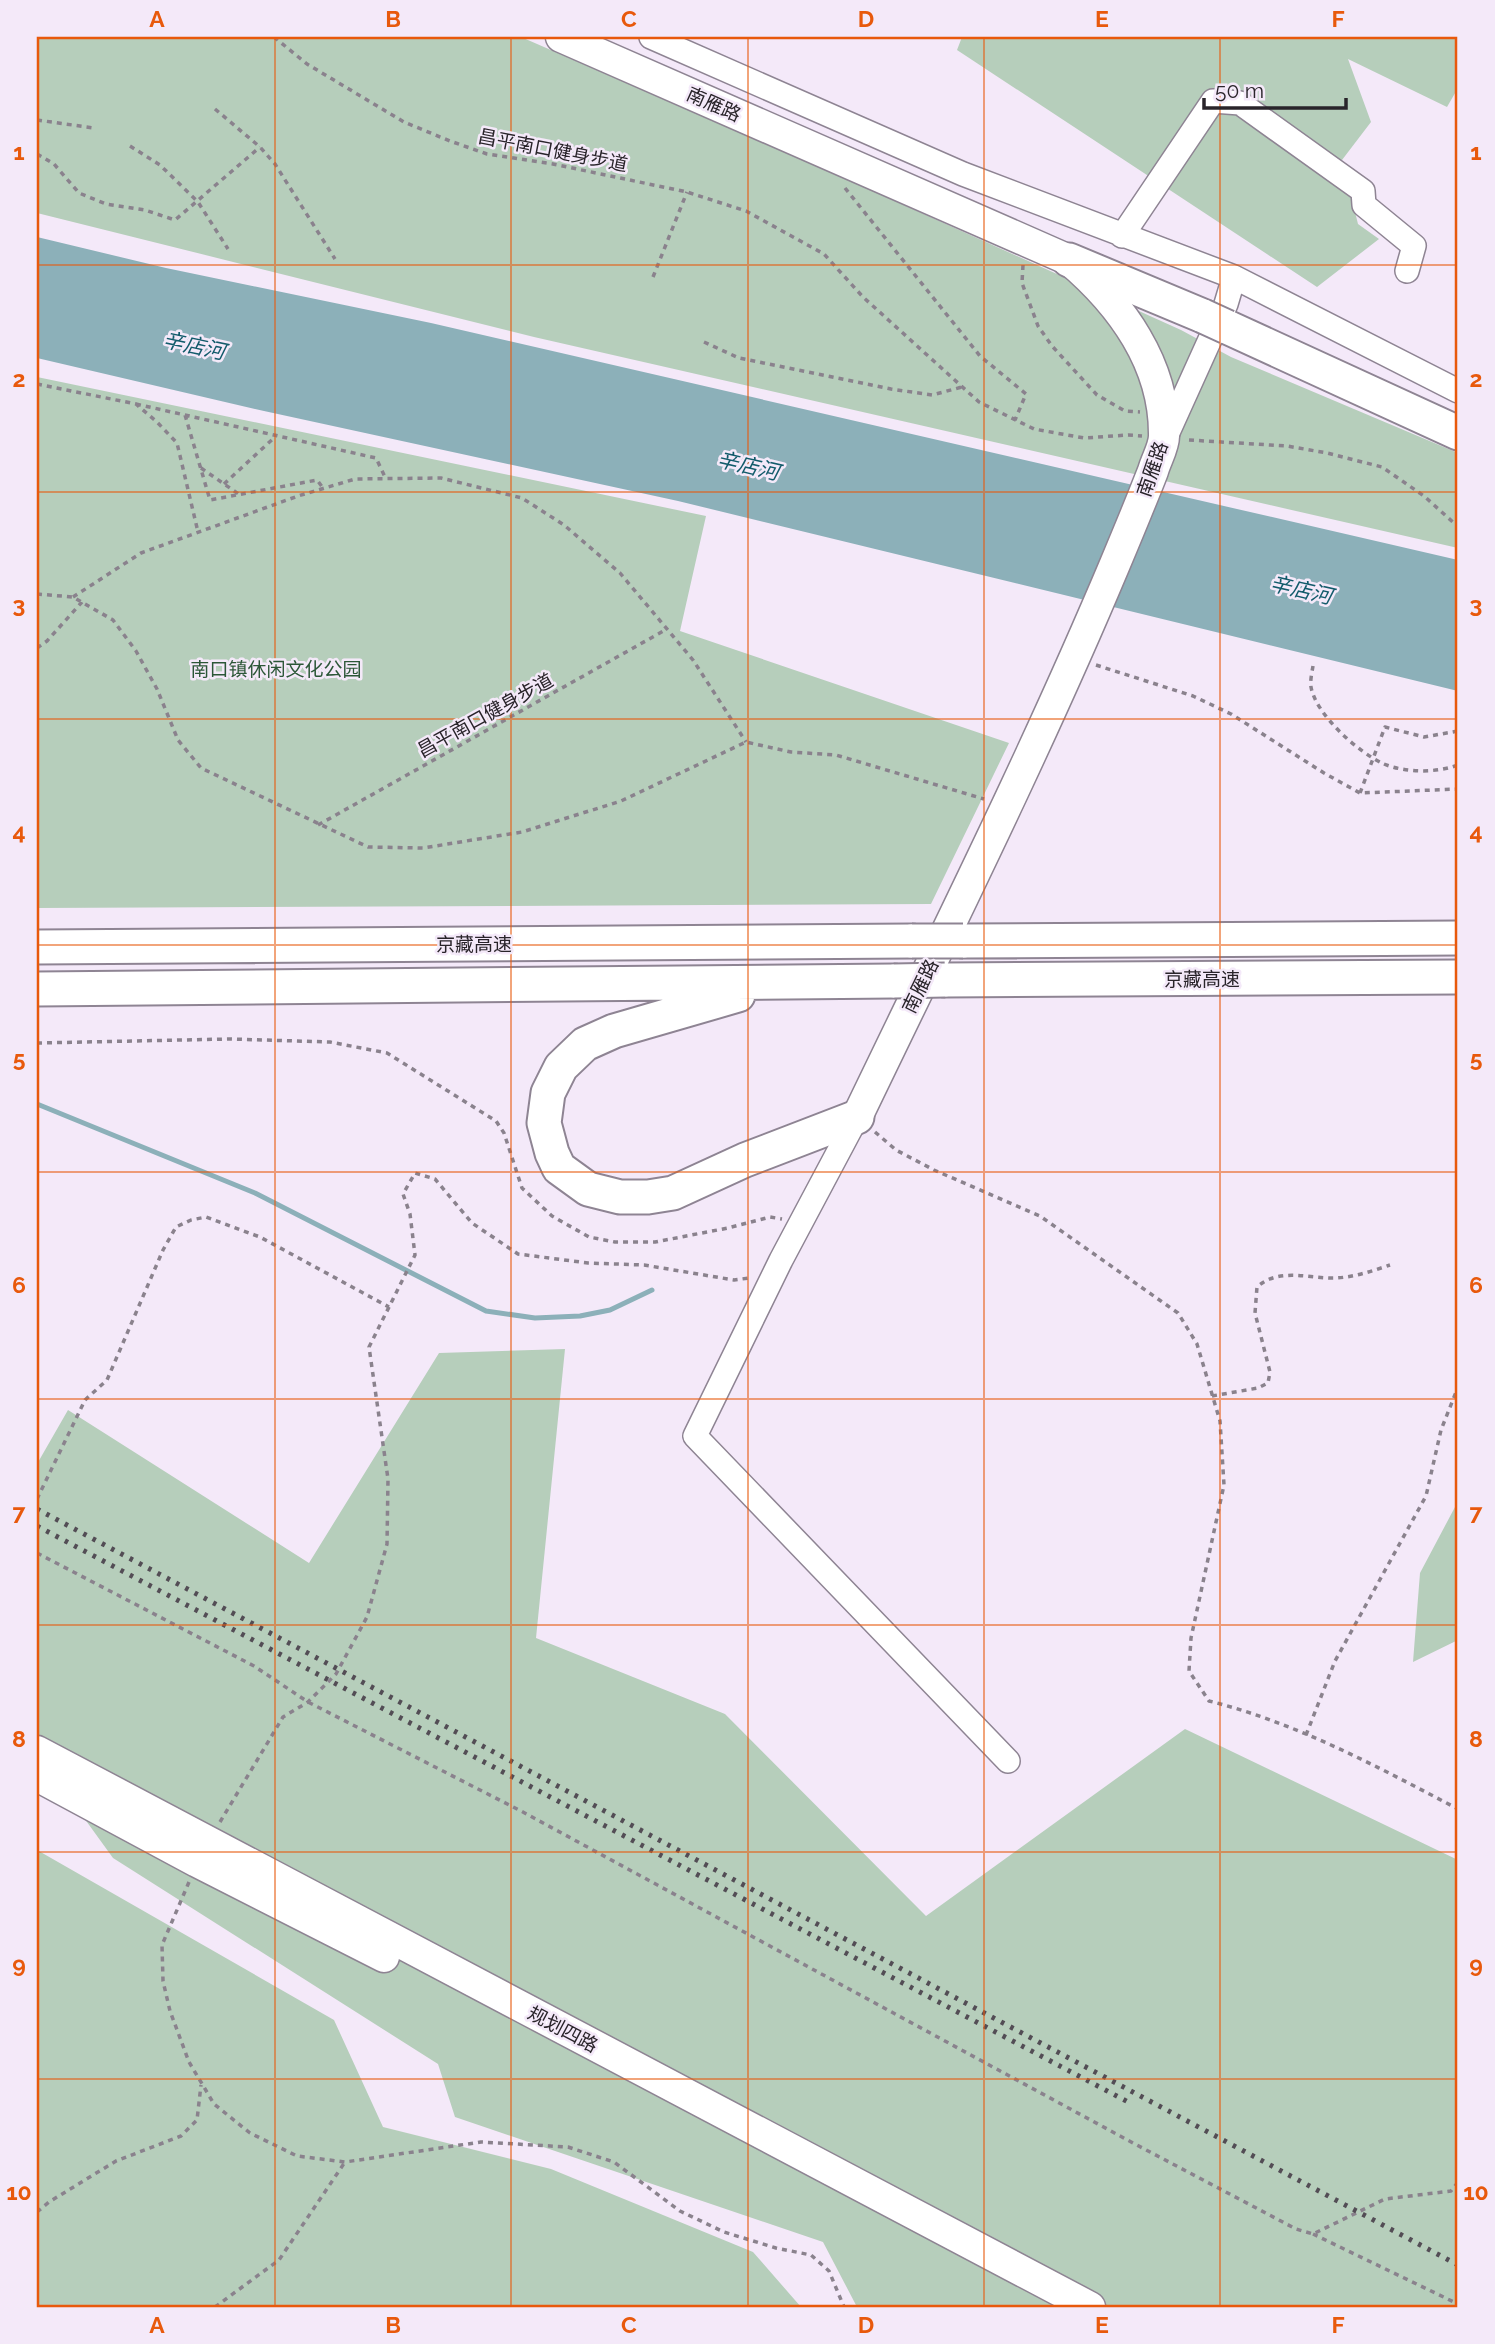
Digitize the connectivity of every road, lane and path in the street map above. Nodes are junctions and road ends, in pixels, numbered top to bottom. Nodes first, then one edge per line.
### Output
1 (274, 37) edge
2 (561, 37) edge
3 (651, 37) edge
4 (215, 109) dead end
5 (37, 120) edge
6 (94, 128) dead end
7 (130, 146) dead end
8 (260, 147) junction
9 (37, 154) edge
10 (838, 179) dead end
11 (687, 192) junction
12 (198, 202) junction
13 (1122, 236) junction
14 (1025, 240) junction
15 (228, 249) dead end
16 (335, 259) dead end
17 (1069, 260) junction
18 (1407, 271) dead end
19 (653, 277) dead end
20 (1234, 277) junction
21 (704, 342) dead end
22 (37, 384) edge
23 (962, 387) junction
24 (1458, 391) edge
25 (136, 404) junction
26 (185, 415) junction
27 (1015, 420) junction
28 (1164, 427) junction
29 (1458, 433) edge
30 (276, 436) junction
31 (200, 467) junction
32 (386, 479) junction
33 (224, 484) junction
34 (323, 488) junction
35 (240, 495) junction
36 (1455, 524) dead end
37 (198, 533) junction
38 (37, 593) edge
39 (73, 597) junction
40 (82, 602) junction
41 (667, 629) junction
42 (37, 648) edge
43 (1074, 658) junction
44 (1313, 666) dead end
45 (1458, 731) edge
46 (746, 741) junction
47 (1373, 756) junction
48 (1458, 765) edge
49 (1458, 789) edge
50 (1360, 793) junction
51 (1006, 806) junction
52 (317, 825) junction
53 (1458, 938) edge
54 (37, 947) edge
55 (1458, 977) edge
56 (788, 982) junction
57 (37, 989) edge
58 (37, 1043) edge
59 (857, 1117) junction
60 (801, 1223) junction
61 (1390, 1265) dead end
62 (775, 1274) junction
63 (389, 1307) junction
64 (1458, 1387) edge
65 (1213, 1396) junction
66 (37, 1499) edge
67 (37, 1553) edge
68 (308, 1702) junction
69 (1306, 1735) junction
70 (37, 1751) edge
71 (1008, 1761) dead end
72 (37, 1776) edge
73 (1458, 1809) edge
74 (203, 1852) junction
75 (202, 2083) junction
76 (345, 2162) junction
77 (1458, 2182) edge
78 (37, 2212) edge
79 (1313, 2234) junction
80 (1458, 2304) edge
81 (215, 2307) edge
82 (844, 2307) edge
83 (1047, 2307) edge
84 (1090, 2307) edge

1 - 11 path, 昌平南口健身步道
2 - 14 main road, 南雁路
3 - 13 street
4 - 8 path
5 - 6 path
7 - 12 path
8 - 12 path
8 - 16 path
9 - 12 path
10 - 27 path
11 - 19 path
11 - 23 path, 昌平南口健身步道
12 - 15 path
13 - 18 street
13 - 20 street
14 - 17 main road, 南雁路
14 - 28 path
17 - 28 main road, 南雁路
17 - 29 highway
20 - 24 street
20 - 28 street
21 - 23 path
22 - 25 path
23 - 27 path, 昌平南口健身步道
25 - 26 path
25 - 37 path
26 - 30 path
26 - 31 path
27 - 28 path, 昌平南口健身步道
28 - 36 path, 昌平南口健身步道
28 - 43 main road, 南雁路
30 - 32 path
30 - 33 path
31 - 33 path
31 - 35 path
32 - 34 path
32 - 41 path
33 - 35 path
34 - 35 path
34 - 37 path
37 - 39 path
38 - 39 path
39 - 40 path
40 - 42 path
40 - 52 path
41 - 46 path
41 - 52 path, 昌平南口健身步道
43 - 50 path
43 - 51 main road, 南雁路
44 - 47 path
45 - 47 path
46 - 51 path
46 - 52 path
47 - 48 path
47 - 50 path
49 - 50 path
51 - 59 main road, 南雁路
53 - 54 highway, 京藏高速, bridge
55 - 56 highway, 京藏高速, bridge
56 - 57 highway
56 - 59 highway
58 - 60 path
59 - 60 street
59 - 65 path
60 - 62 street
61 - 65 path
62 - 63 path
62 - 71 street
63 - 66 path
63 - 68 path
64 - 69 path
65 - 69 path
67 - 68 path
68 - 74 path
68 - 79 path
69 - 73 path
70 - 74 main road, 规划四路
72 - 74 main road, 规划四路
74 - 75 path
74 - 83 main road, 规划四路
74 - 84 main road, 规划四路
75 - 76 path
75 - 78 path
76 - 81 path
76 - 82 path
77 - 79 path
79 - 80 path

